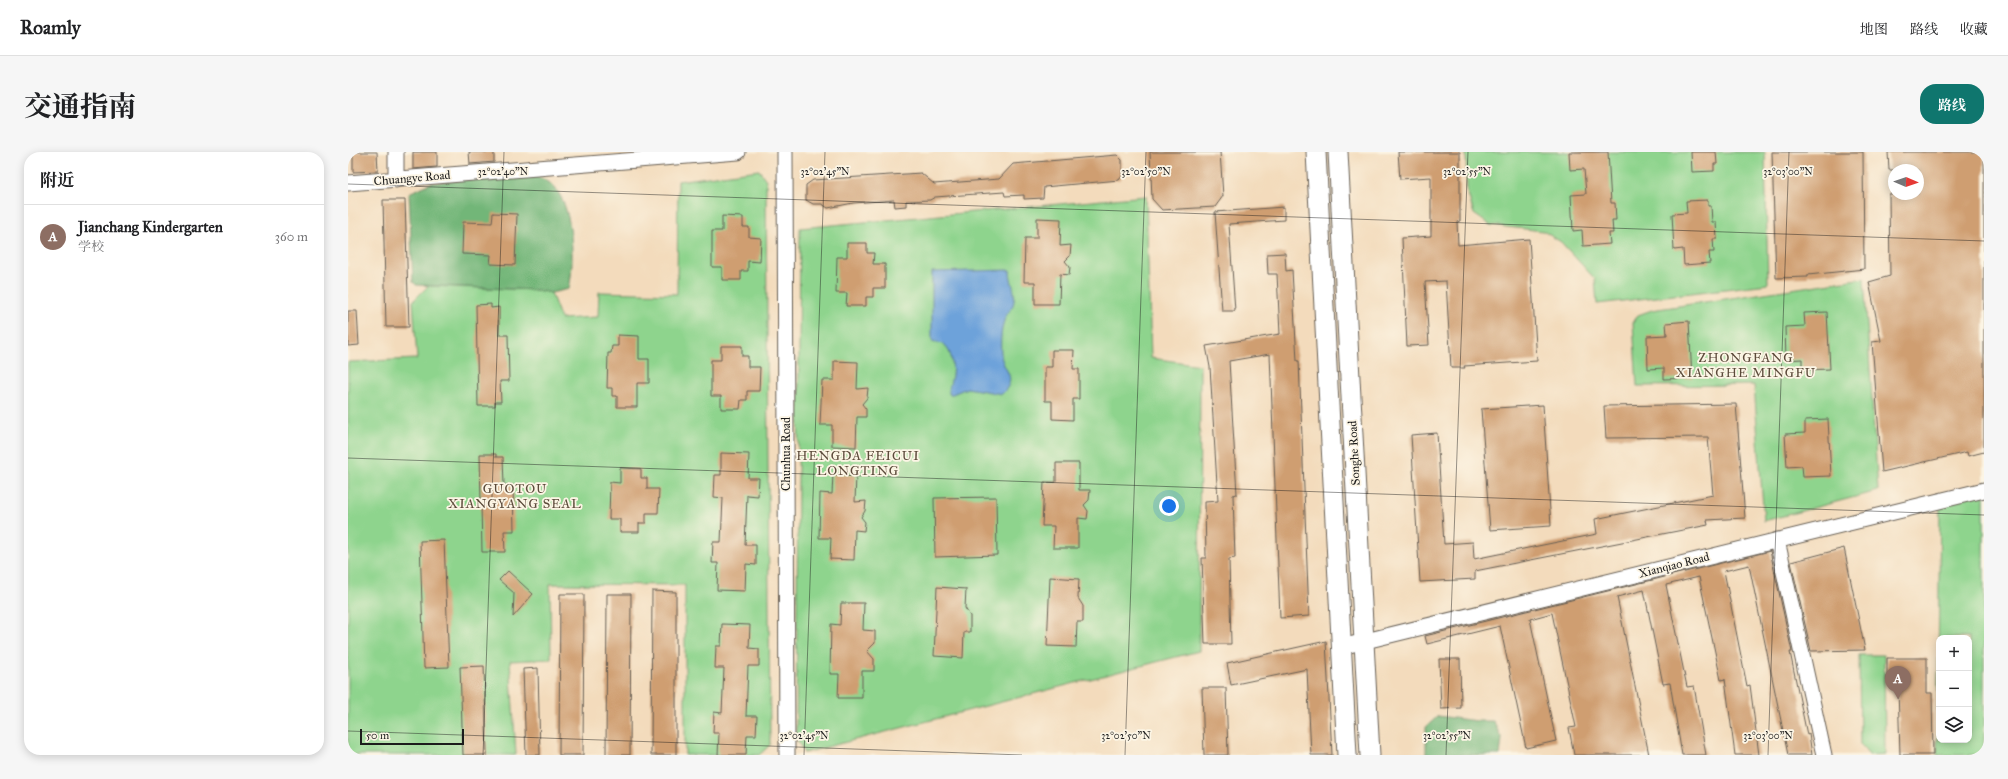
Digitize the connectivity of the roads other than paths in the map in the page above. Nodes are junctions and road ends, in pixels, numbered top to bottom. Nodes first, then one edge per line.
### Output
1 (396, 152) edge
2 (738, 152) edge
3 (785, 152) edge
4 (1316, 152) edge
5 (1338, 152) edge
6 (396, 180) junction
7 (348, 183) edge
8 (1984, 490) edge
9 (1777, 540) junction
10 (1364, 640) junction
11 (1341, 647) junction
12 (787, 755) edge
13 (1347, 755) edge
14 (1370, 755) edge
15 (1824, 755) edge

1 - 6 street
2 - 6 street, Chuangye Road
3 - 12 street, Chunhua Road
4 - 11 main road, Songhe Road
5 - 10 main road, Songhe Road
6 - 7 street, Chuangye Road
8 - 9 street, Xianqiao Road
9 - 10 street, Xianqiao Road
9 - 15 street
10 - 11 street, Xianqiao Road
10 - 14 main road, Songhe Road
11 - 13 main road, Songhe Road

